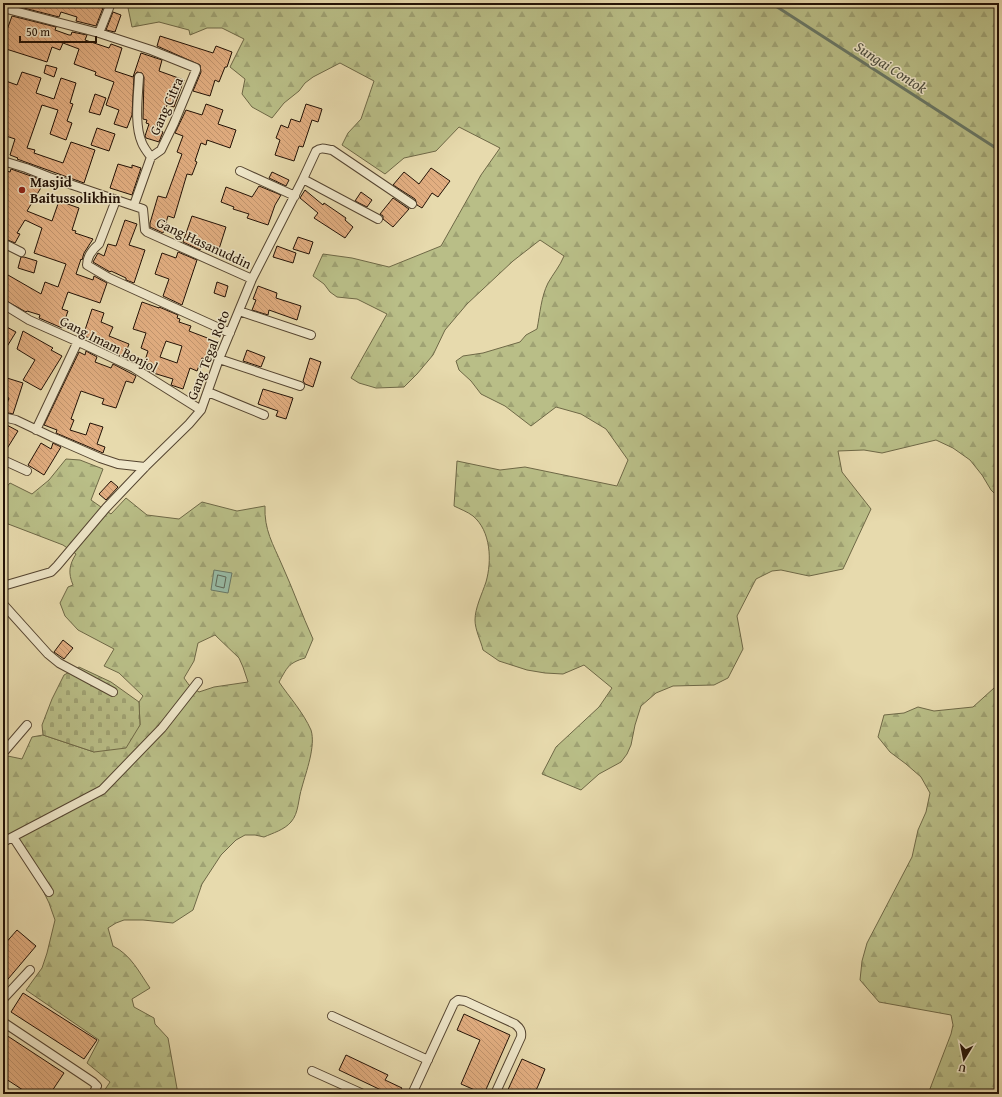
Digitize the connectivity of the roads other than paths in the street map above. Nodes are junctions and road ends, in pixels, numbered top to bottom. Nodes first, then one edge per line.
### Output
1 (111, 3) edge
2 (3, 8) edge
3 (99, 33) junction
4 (139, 77) dead end
5 (151, 157) junction
6 (3, 161) edge
7 (240, 171) dead end
8 (303, 179) junction
9 (295, 196) junction
10 (116, 200) junction
11 (412, 204) dead end
12 (134, 205) junction
13 (378, 219) dead end
14 (3, 243) edge
15 (21, 252) dead end
16 (252, 280) junction
17 (3, 304) edge
18 (239, 312) junction
19 (230, 333) junction
20 (312, 336) dead end
21 (78, 342) junction
22 (219, 358) junction
23 (300, 386) dead end
24 (208, 392) junction
25 (201, 410) junction
26 (264, 415) dead end
27 (3, 416) edge
28 (36, 430) junction
29 (3, 460) edge
30 (145, 467) junction
31 (28, 471) dead end
32 (3, 586) edge
33 (3, 604) edge
34 (198, 682) dead end
35 (113, 692) dead end
36 (27, 725) dead end
37 (3, 753) edge
38 (13, 837) junction
39 (3, 842) edge
40 (49, 892) dead end
41 (30, 970) dead end
42 (3, 999) edge
43 (332, 1016) dead end
44 (3, 1022) edge
45 (428, 1060) junction
46 (312, 1071) dead end
47 (93, 1094) edge
48 (363, 1094) edge
49 (412, 1094) edge
50 (495, 1094) edge

1 - 3 street
2 - 3 street, Gang Citra
3 - 5 street, Gang Citra
4 - 5 street
5 - 12 street, Gang Citra
6 - 10 street
7 - 9 street
8 - 9 street, Gang Tegal Roto
8 - 11 street, Gang Tegal Roto
8 - 13 street
9 - 16 street, Gang Tegal Roto
10 - 12 street
10 - 19 street
12 - 16 street, Gang Hasanuddin
14 - 15 street
16 - 18 street, Gang Tegal Roto
17 - 21 street, Gang Imam Bonjol
18 - 19 street, Gang Tegal Roto
18 - 20 street
19 - 22 street, Gang Tegal Roto
21 - 25 street, Gang Imam Bonjol
21 - 28 street
22 - 23 street
22 - 24 street, Gang Tegal Roto
24 - 25 street, Gang Tegal Roto
24 - 26 street
25 - 30 street, Gang Tegal Roto
27 - 28 street
28 - 30 street
29 - 31 street
30 - 32 street, Gang Tegal Roto
33 - 35 street
34 - 38 street
36 - 37 street
38 - 39 street
38 - 40 street
41 - 42 street
43 - 45 street
44 - 47 street
45 - 49 street
45 - 50 street
46 - 48 street

